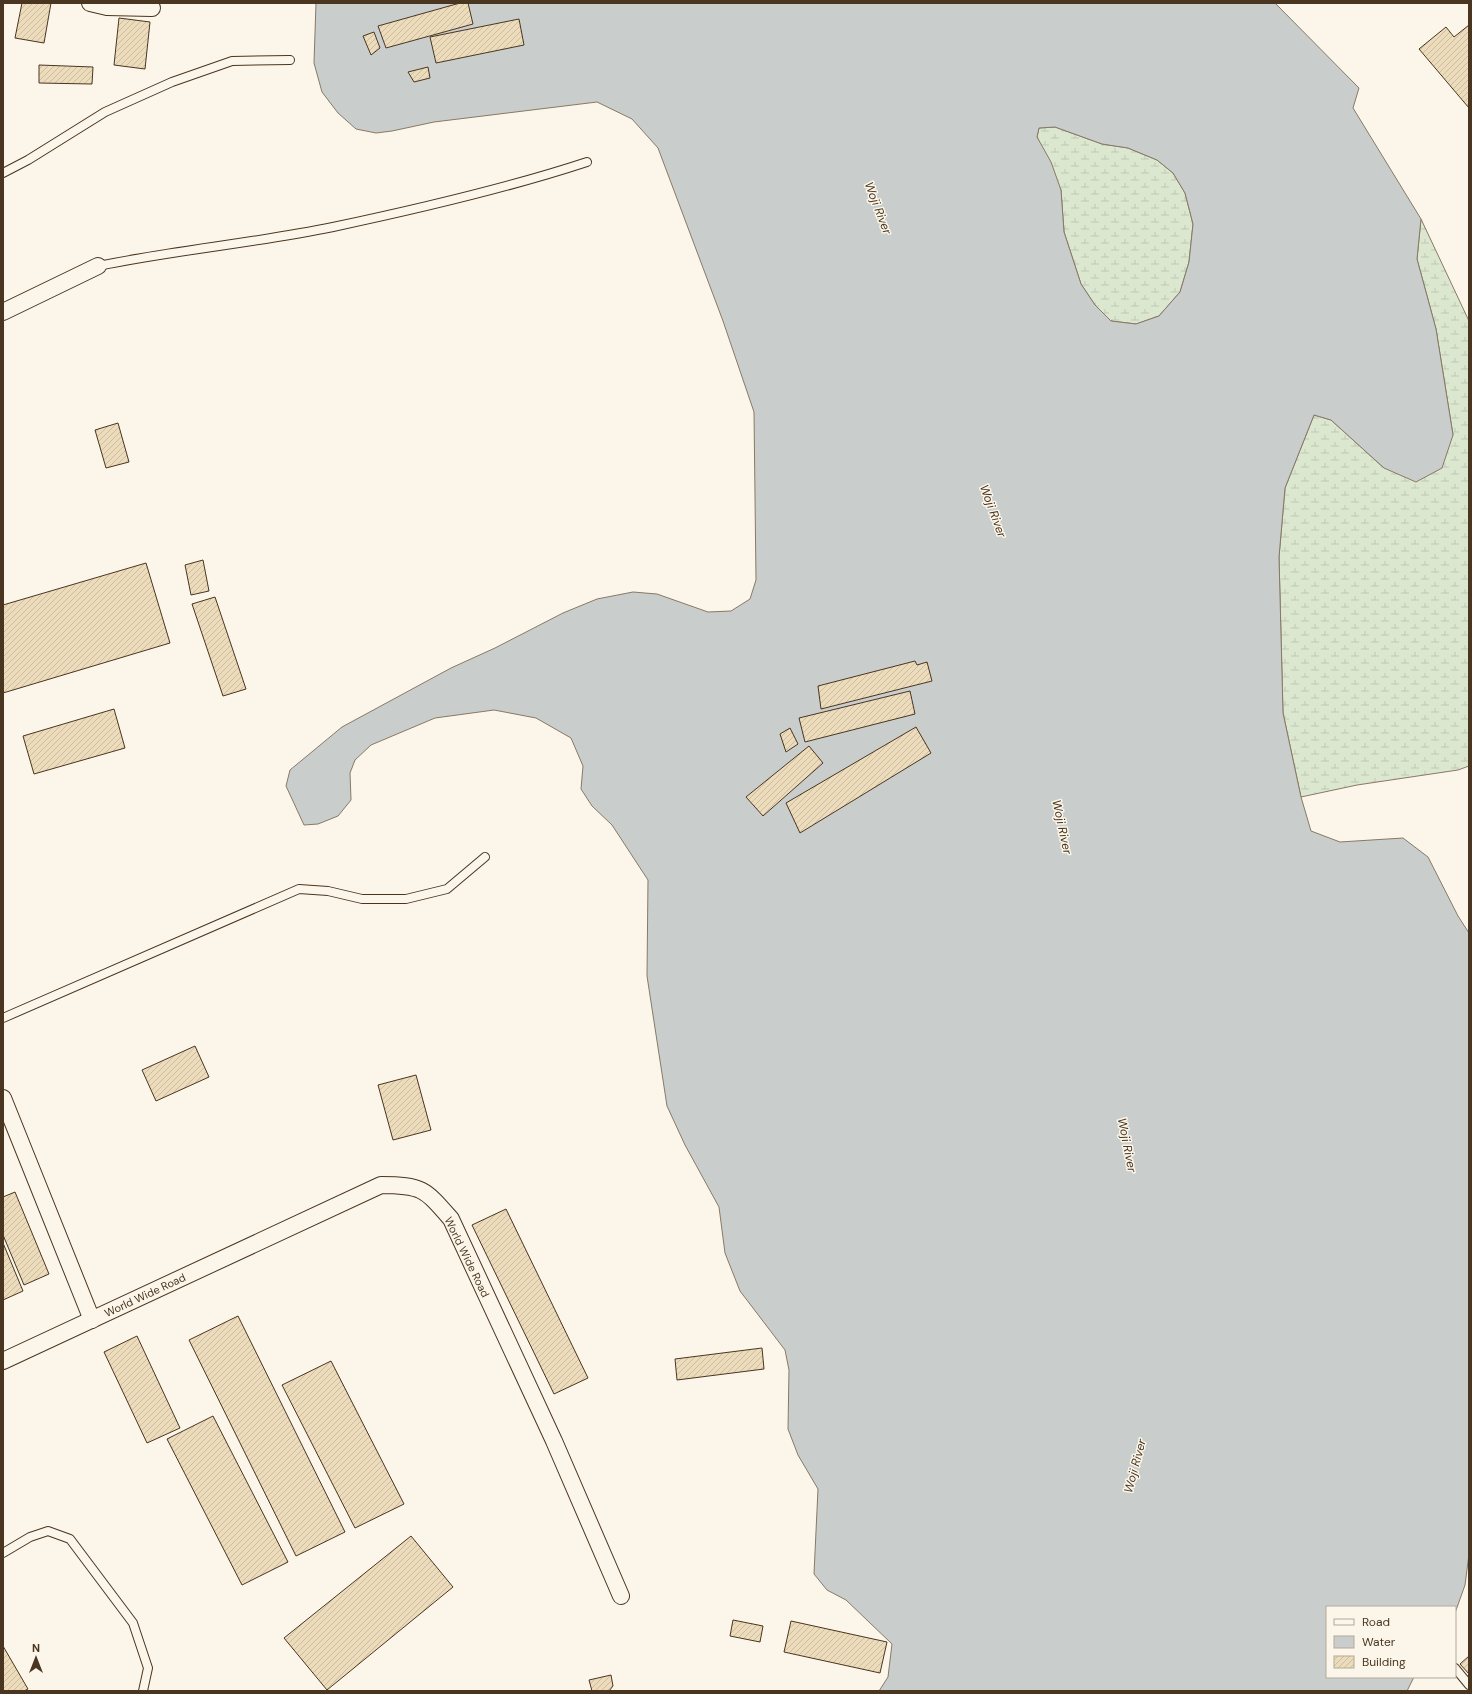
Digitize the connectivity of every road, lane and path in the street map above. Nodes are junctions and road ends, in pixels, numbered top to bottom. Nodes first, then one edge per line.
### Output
1 (90, 3) edge
2 (152, 8) dead end
3 (290, 60) dead end
4 (588, 162) dead end
5 (3, 173) edge
6 (98, 266) joint
7 (3, 312) edge
8 (485, 857) dead end
9 (3, 1018) edge
10 (3, 1098) edge
11 (92, 1320) junction
12 (3, 1361) edge
13 (3, 1553) edge
14 (621, 1596) dead end
15 (1456, 1669) edge
16 (1469, 1685) edge
17 (143, 1691) edge

1 - 2 street
3 - 5 lane
4 - 6 lane
6 - 7 street
8 - 9 lane
10 - 11 street
11 - 12 street, World Wide Road
11 - 14 street, World Wide Road
13 - 17 lane
15 - 16 lane

